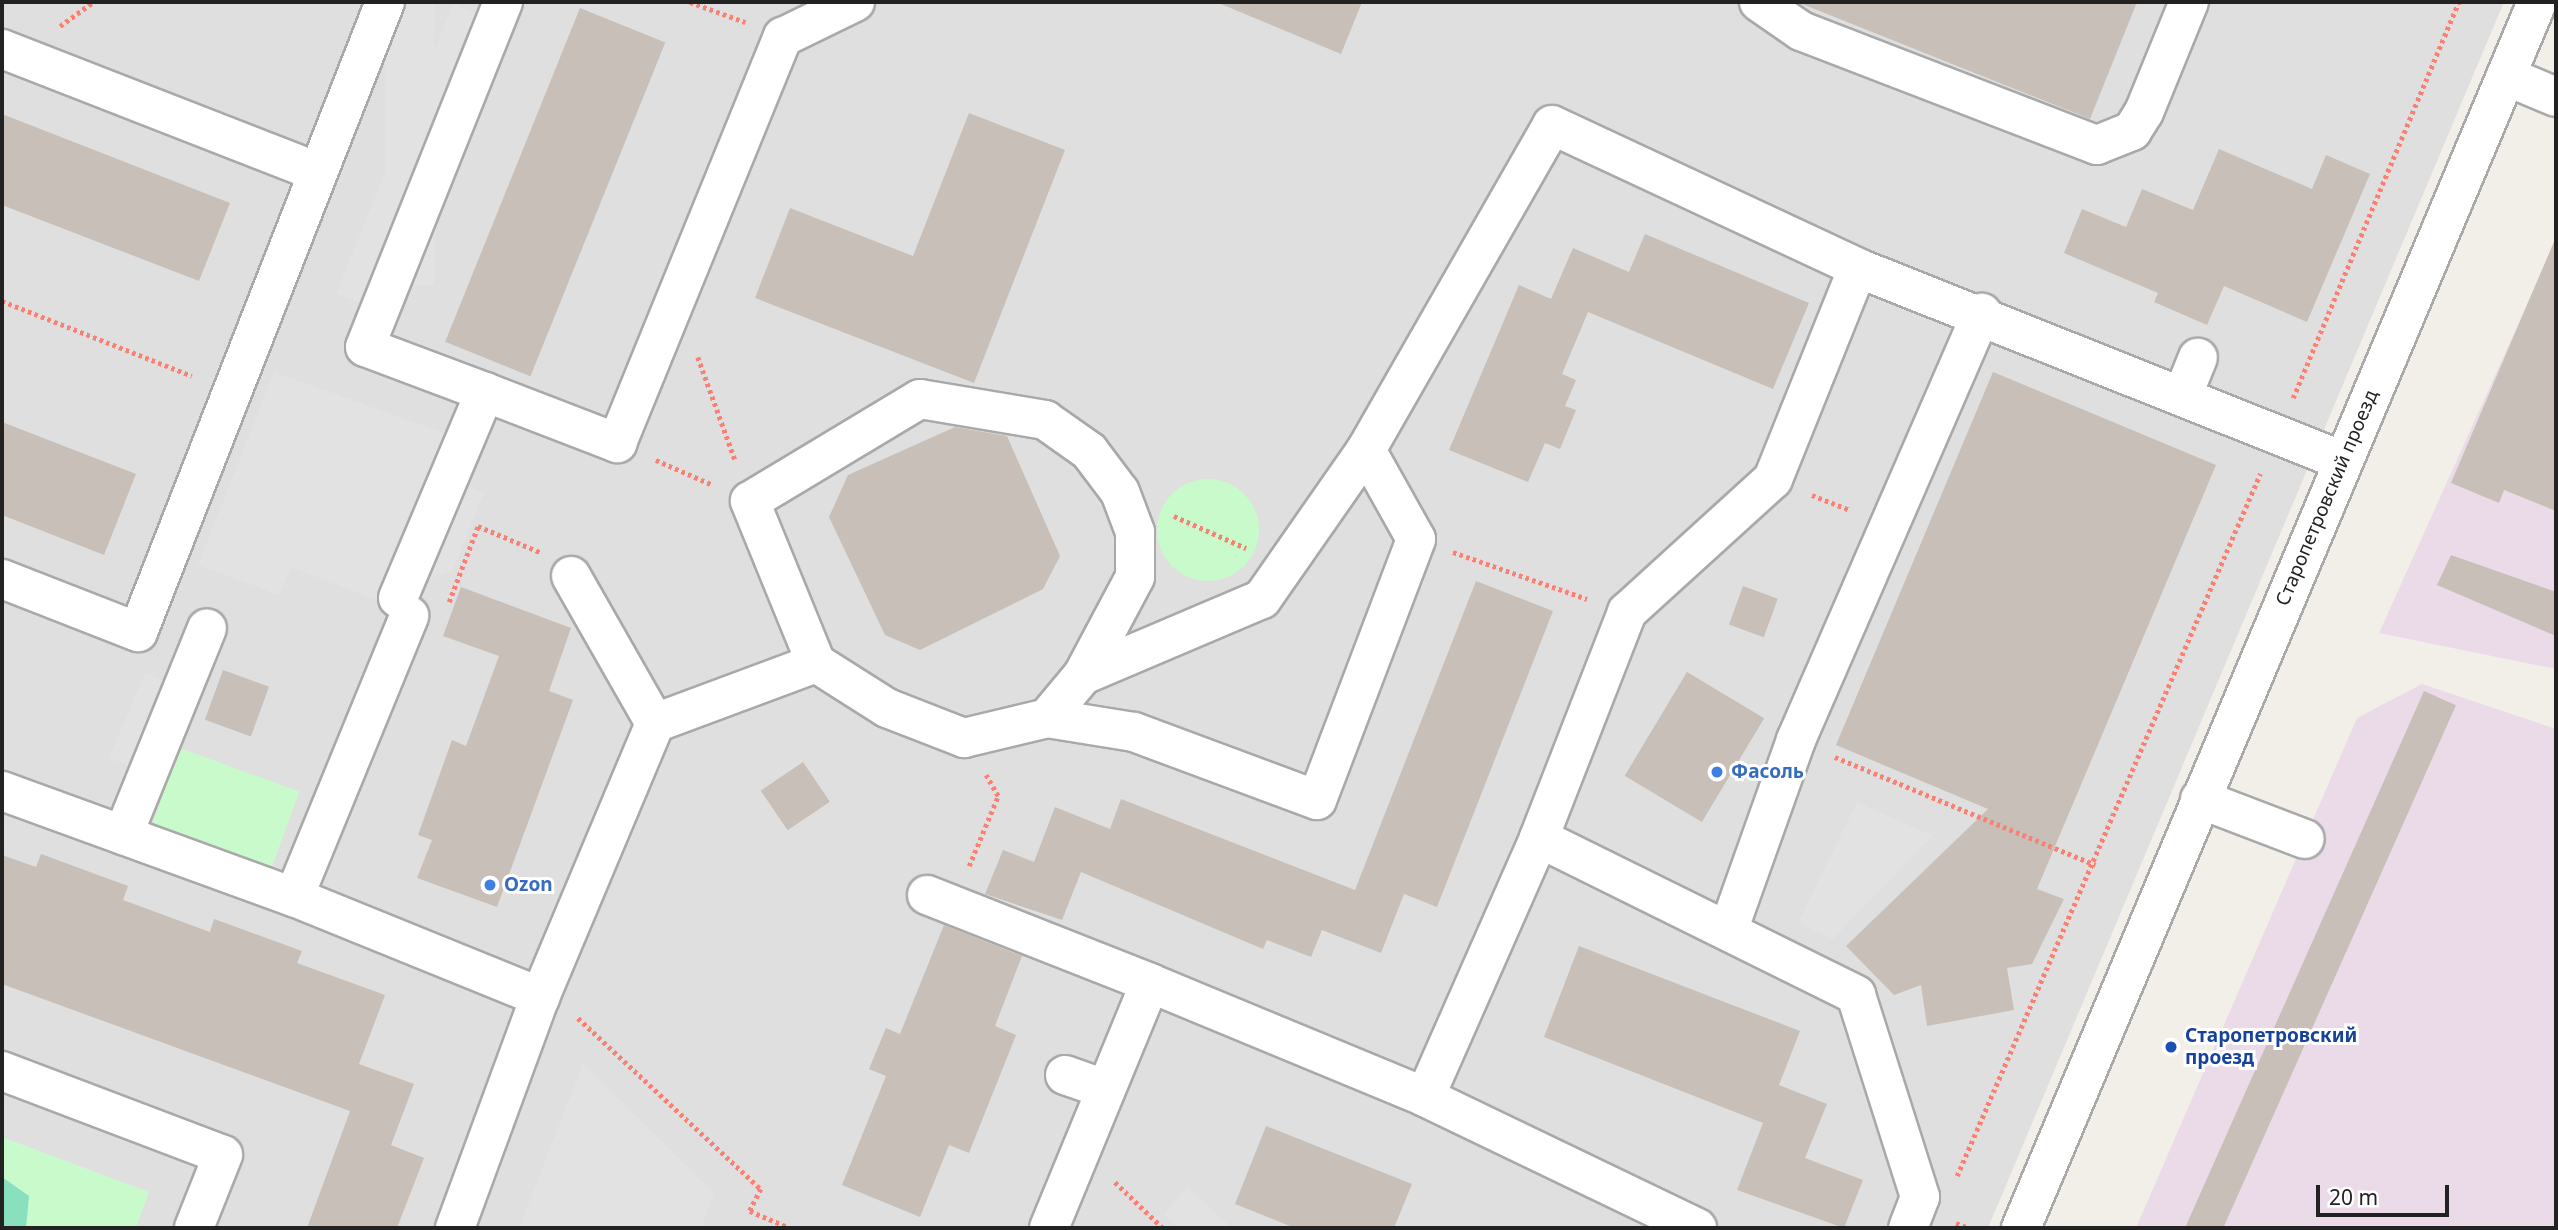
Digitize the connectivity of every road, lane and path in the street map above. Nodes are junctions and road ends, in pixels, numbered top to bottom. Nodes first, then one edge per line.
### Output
1 (385, 2) edge
2 (503, 2) edge
3 (690, 2) edge
4 (855, 2) edge
5 (1759, 2) edge
6 (2189, 2) edge
7 (2459, 2) edge
8 (2537, 2) edge
9 (783, 37) junction
10 (2, 49) edge
11 (2506, 76) junction
12 (2556, 97) edge
13 (318, 172) junction
14 (1858, 268) junction
15 (675, 293) junction
16 (2, 302) edge
17 (1982, 313) junction
18 (232, 391) junction
19 (485, 392) junction
20 (2278, 434) junction
21 (617, 443) junction
22 (1366, 450) junction
23 (2343, 461) junction
24 (1773, 479) junction
25 (1120, 492) junction
26 (750, 500) junction
27 (1889, 526) junction
28 (1416, 539) junction
29 (1285, 566) junction
30 (571, 576) joint
31 (2, 579) edge
32 (403, 607) junction
33 (1627, 612) junction
34 (207, 628) dead end
35 (816, 663) junction
36 (1083, 675) junction
37 (1047, 718) junction
38 (655, 723) junction
39 (964, 738) junction
40 (1796, 740) junction
41 (2, 790) edge
42 (2200, 799) junction
43 (123, 835) junction
44 (1539, 838) junction
45 (2305, 839) dead end
46 (2096, 865) junction
47 (294, 897) junction
48 (939, 900) joint
49 (1728, 931) junction
50 (1150, 983) junction
51 (540, 997) junction
52 (2, 1071) edge
53 (1065, 1075) dead end
54 (1105, 1089) junction
55 (1425, 1097) junction
56 (1082, 1149) junction
57 (1951, 1190) dead end
58 (194, 1228) edge
59 (455, 1228) edge
60 (790, 1228) edge
61 (1049, 1228) edge
62 (1163, 1228) edge
63 (1697, 1228) edge
64 (1908, 1228) edge
65 (2021, 1228) edge

1 - 13 street
2 - 19 street
3 - 9 path
4 - 9 street
5 - 6 street
7 - 20 path
8 - 11 street, Старопетровский проезд
9 - 15 street
10 - 13 street
11 - 12 street
11 - 23 street, Старопетровский проезд
13 - 18 street
14 - 17 street
14 - 22 street
14 - 24 street
15 - 21 street
15 - 26 path
16 - 18 path
17 - 20 street
17 - 27 street
18 - 31 street
19 - 21 street
19 - 32 street
20 - 23 street
20 - 46 path
21 - 26 path
22 - 28 street
22 - 29 street
23 - 42 street, Старопетровский проезд
24 - 27 path
24 - 33 street
25 - 26 street
25 - 29 path
25 - 36 street
26 - 35 street
27 - 40 street
28 - 33 path
28 - 37 street
29 - 36 street
30 - 32 path
30 - 38 street
32 - 47 street
33 - 44 street
34 - 43 street
35 - 38 street
35 - 39 street
36 - 37 street
37 - 39 street
38 - 51 street
39 - 48 path
40 - 46 path
40 - 49 street
41 - 43 street
42 - 45 street
42 - 65 street, Старопетровский проезд
43 - 47 street
44 - 49 street
44 - 55 street
46 - 57 path
47 - 51 street
48 - 50 street
49 - 64 street
50 - 54 street
50 - 55 street
51 - 59 street
51 - 60 path
52 - 58 street
53 - 54 street
54 - 56 street
55 - 63 street
56 - 61 street
56 - 62 path

